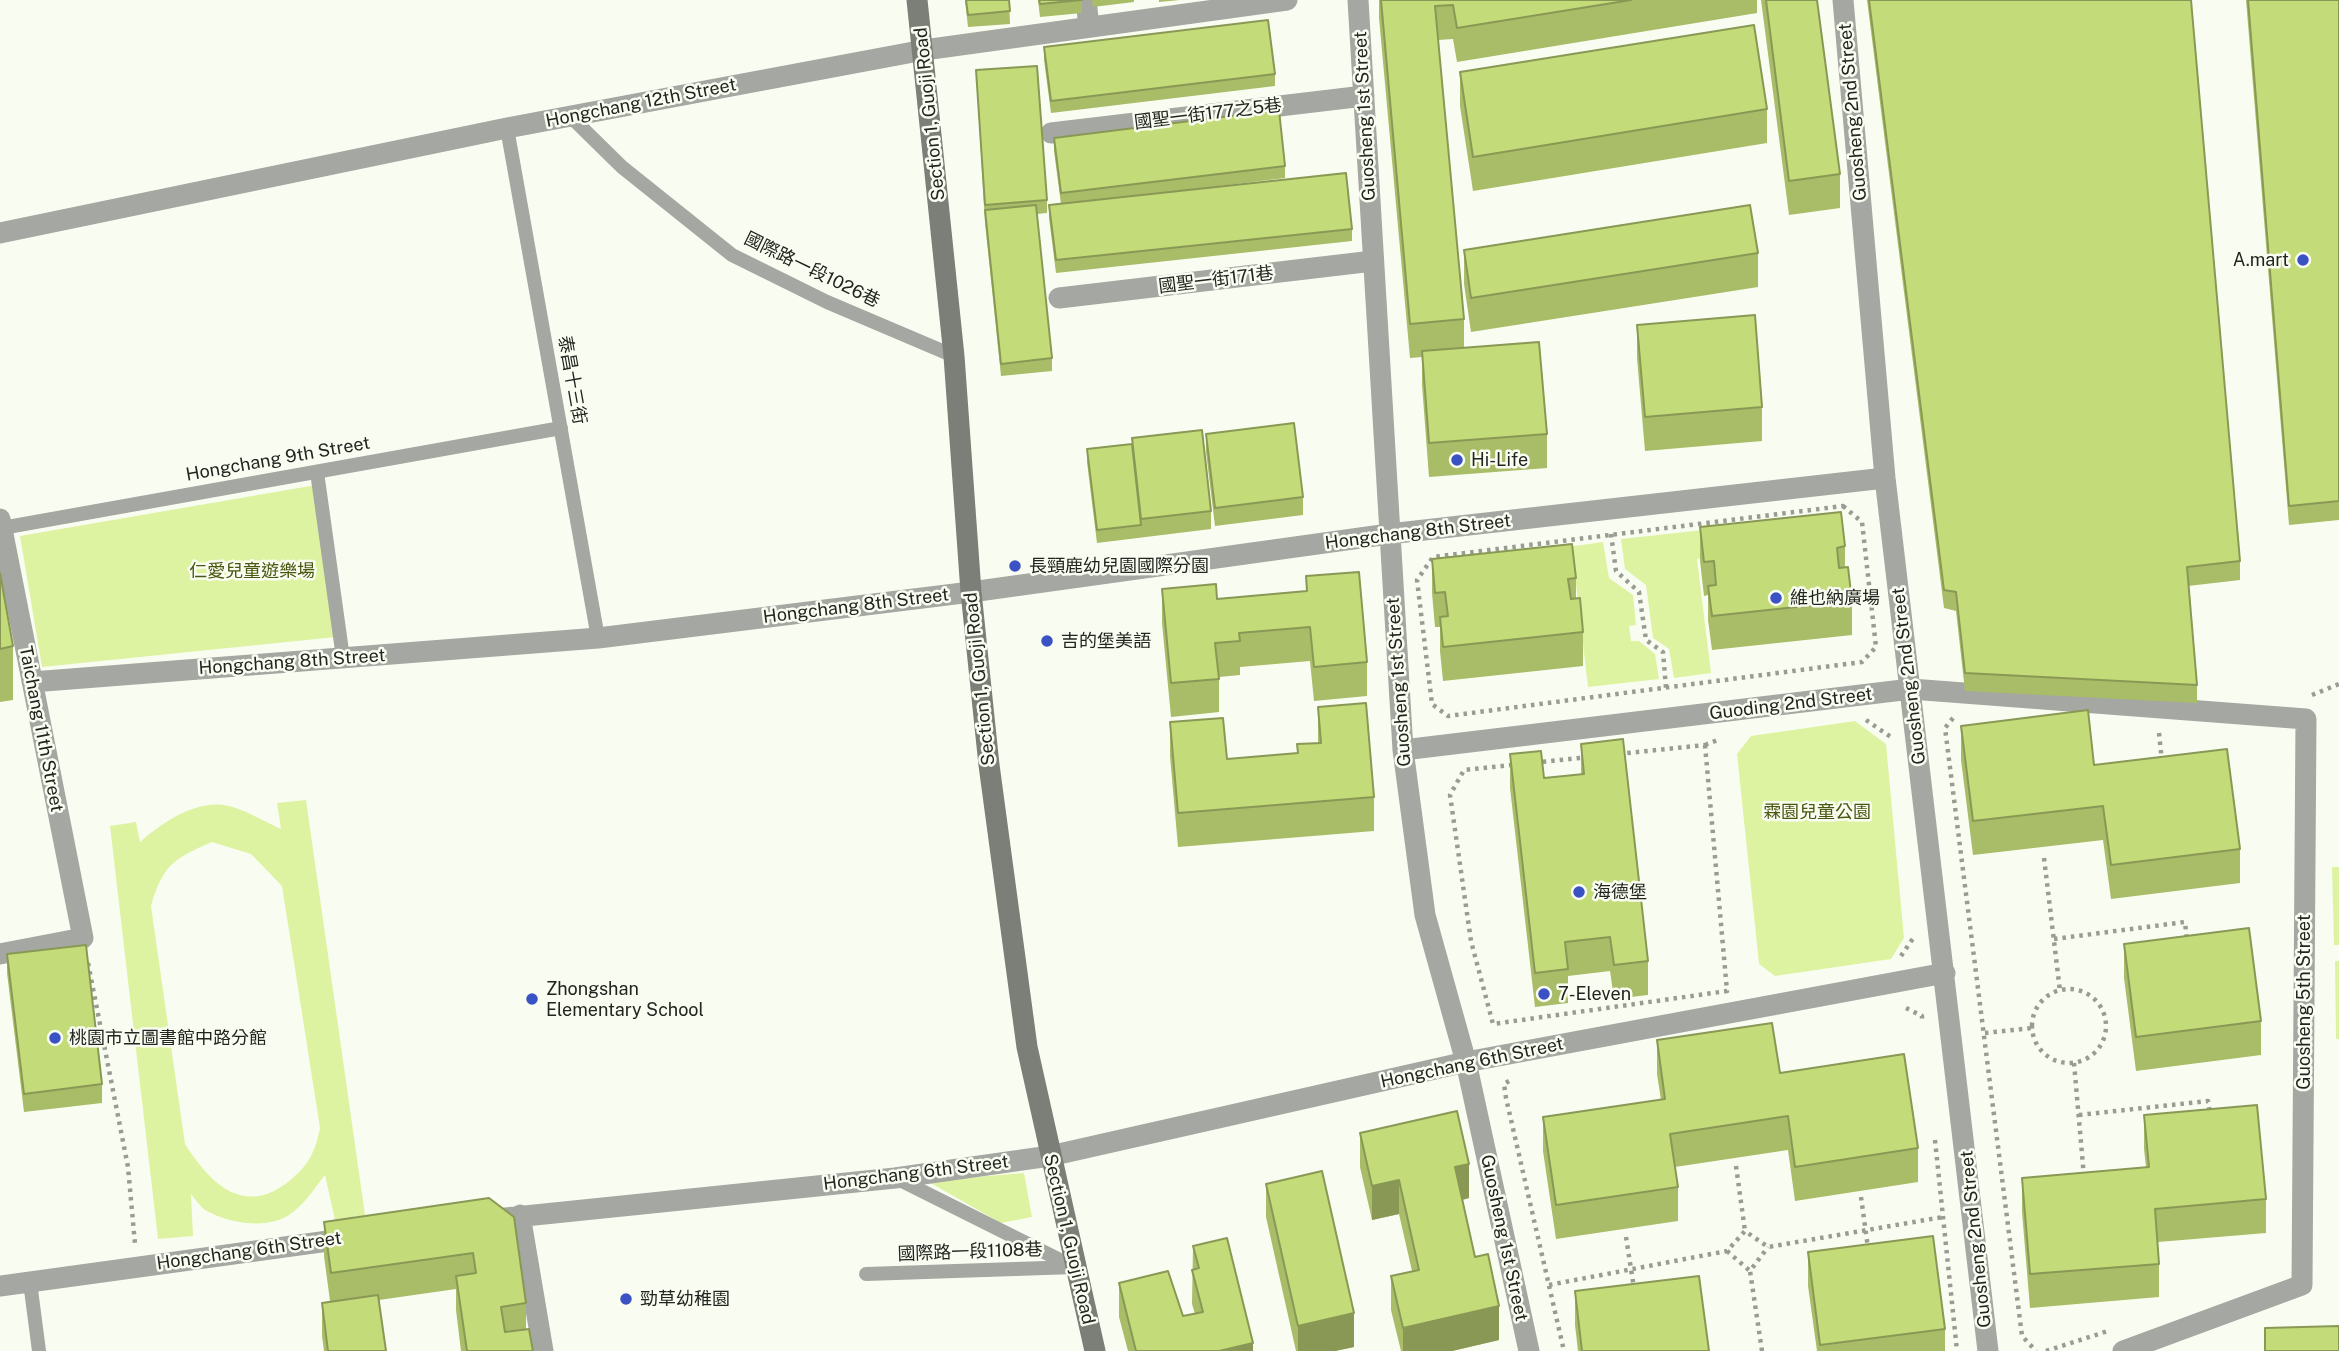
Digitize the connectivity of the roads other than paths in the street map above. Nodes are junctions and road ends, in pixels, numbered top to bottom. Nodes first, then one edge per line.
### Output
1 (917, 0) edge
2 (1086, 0) edge
3 (1287, 0) edge
4 (1358, 0) edge
5 (1843, 0) edge
6 (1212, 5) edge
7 (1089, 27) junction
8 (924, 50) junction
9 (1364, 96) junction
10 (570, 116) junction
11 (507, 128) junction
12 (1051, 133) dead end
13 (0, 233) edge
14 (1373, 261) junction
15 (1059, 298) dead end
16 (954, 356) junction
17 (561, 428) junction
18 (317, 472) junction
19 (1885, 478) junction
20 (1, 524) edge
21 (1389, 534) junction
22 (971, 592) junction
23 (598, 638) junction
24 (343, 658) junction
25 (32, 682) junction
26 (1911, 689) junction
27 (2306, 719) joint
28 (1403, 751) junction
29 (0, 954) edge
30 (1945, 973) junction
31 (1466, 1062) junction
32 (1050, 1156) junction
33 (895, 1178) junction
34 (520, 1215) junction
35 (465, 1222) edge
36 (370, 1235) edge
37 (1075, 1267) junction
38 (866, 1275) dead end
39 (30, 1282) junction
40 (0, 1286) edge
41 (2179, 1341) edge
42 (39, 1351) edge
43 (543, 1351) edge
44 (1095, 1351) edge
45 (1529, 1351) edge
46 (1988, 1351) edge
47 (2123, 1351) edge

1 - 8 street, Section 1, Guoji Road
2 - 7 street
3 - 6 street, Hongchang 12th Street
4 - 9 street, Guosheng 1st Street
5 - 19 street, Guosheng 2nd Street
6 - 7 street, Hongchang 12th Street
7 - 8 street, Hongchang 12th Street
8 - 10 street, Hongchang 12th Street
8 - 16 street, Section 1, Guoji Road
9 - 12 street, 國聖一街177之5巷
9 - 14 street, Guosheng 1st Street
10 - 11 street, Hongchang 12th Street
10 - 16 lane, 國際路一段1026巷
11 - 13 street, Hongchang 12th Street
11 - 17 lane, 泰昌十三街
14 - 15 street, 國聖一街171巷
14 - 21 street, Guosheng 1st Street
16 - 22 street, Section 1, Guoji Road
17 - 18 lane, Hongchang 9th Street
17 - 23 lane, 泰昌十三街
18 - 20 lane, Hongchang 9th Street
18 - 24 lane
19 - 21 street, Hongchang 8th Street
19 - 26 street, Guosheng 2nd Street
20 - 25 street, Taichang 11th Street
21 - 22 street, Hongchang 8th Street
21 - 28 street, Guosheng 1st Street
22 - 23 street, Hongchang 8th Street
22 - 32 street, Section 1, Guoji Road
23 - 24 street, Hongchang 8th Street
24 - 25 street, Hongchang 8th Street
25 - 29 street, Taichang 11th Street
26 - 27 street, Guoding 2nd Street
26 - 28 street, Guoding 2nd Street
26 - 30 street, Guosheng 2nd Street
27 - 41 street, Guosheng 5th Street
28 - 31 street, Guosheng 1st Street
30 - 31 street, Hongchang 6th Street
30 - 46 street, Guosheng 2nd Street
31 - 32 street, Hongchang 6th Street
31 - 45 street, Guosheng 1st Street
32 - 33 street, Hongchang 6th Street
32 - 37 street, Section 1, Guoji Road
33 - 34 street, Hongchang 6th Street
33 - 37 lane
34 - 35 street, Hongchang 6th Street
34 - 43 street
36 - 39 street, Hongchang 6th Street
37 - 38 lane, 國際路一段1108巷
37 - 44 street, Section 1, Guoji Road
39 - 40 street, Hongchang 6th Street
39 - 42 lane
41 - 47 street

